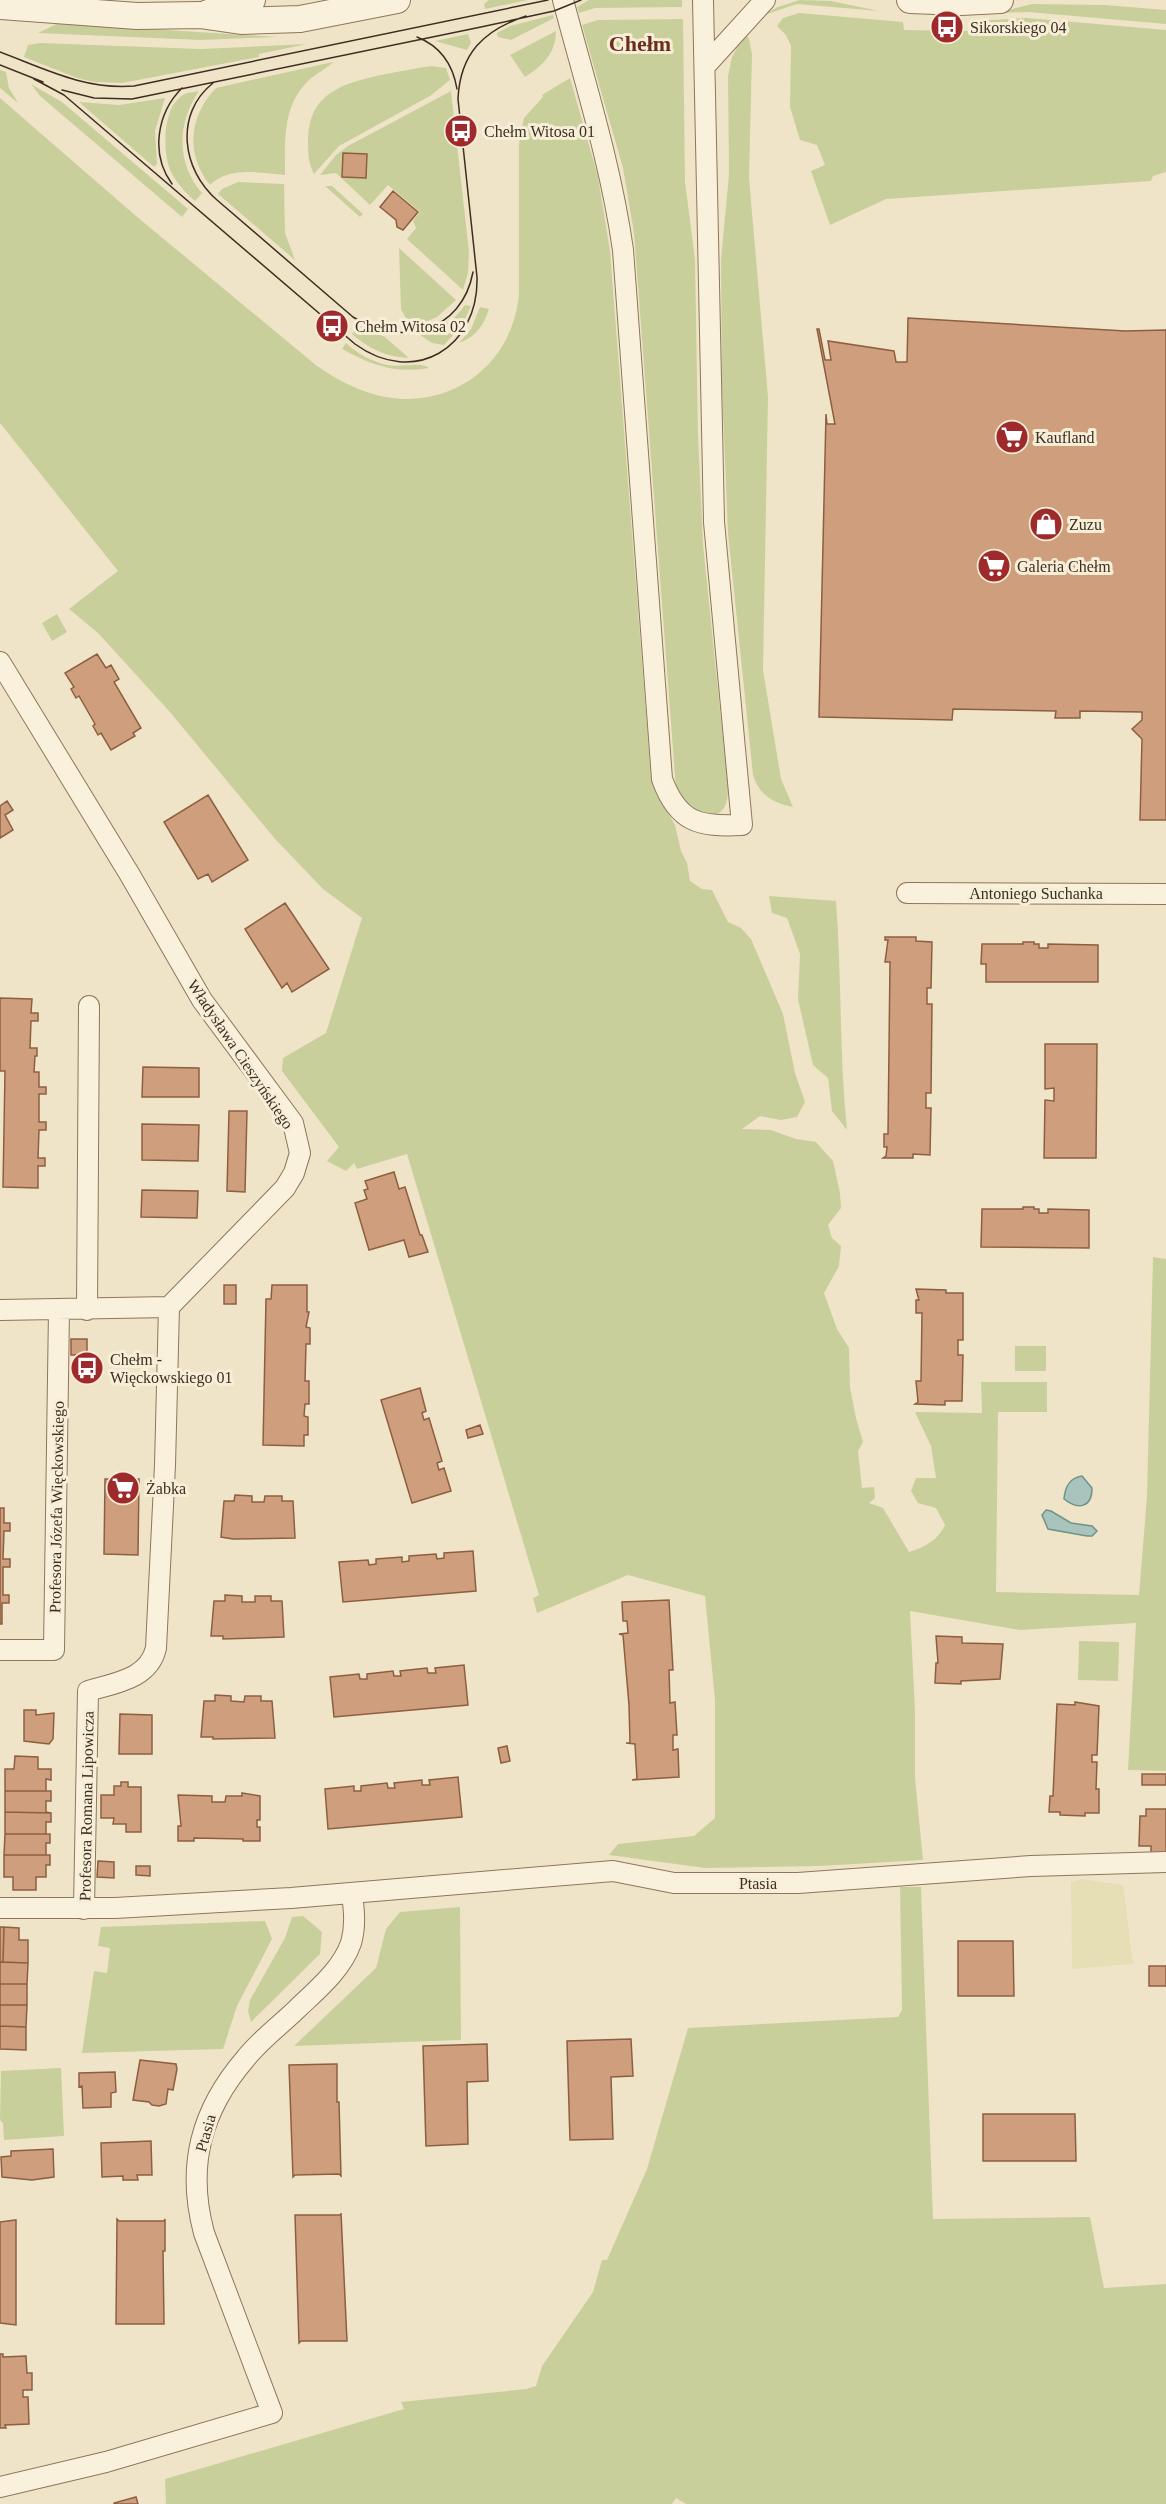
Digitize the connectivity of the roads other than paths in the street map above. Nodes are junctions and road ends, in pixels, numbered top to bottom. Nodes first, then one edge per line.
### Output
1 (252, 0) edge
2 (397, 0) edge
3 (563, 0) edge
4 (703, 0) edge
5 (765, 0) edge
6 (910, 0) edge
7 (1000, 0) edge
8 (0, 6) edge
9 (200, 15) junction
10 (706, 65) junction
11 (0, 662) edge
12 (907, 893) dead end
13 (1166, 894) edge
14 (89, 1005) dead end
15 (169, 1308) junction
16 (0, 1310) edge
17 (59, 1310) junction
18 (87, 1310) junction
19 (0, 1650) edge
20 (1166, 1862) edge
21 (352, 1893) junction
22 (0, 1908) edge
23 (84, 1909) junction
24 (0, 2487) edge

1 - 9 street
2 - 9 street
3 - 10 street
4 - 10 street
5 - 10 street
6 - 7 street
8 - 9 street
11 - 15 street, Władysława Cieszyńskiego
12 - 13 street, Antoniego Suchanka
14 - 18 street
15 - 18 street
15 - 23 street, Profesora Romana Lipowicza
16 - 17 street
17 - 18 street
17 - 19 street, Profesora Józefa Więckowskiego
20 - 21 street, Ptasia
21 - 23 street, Ptasia
21 - 24 street, Ptasia
22 - 23 street, Profesora Romana Lipowicza

